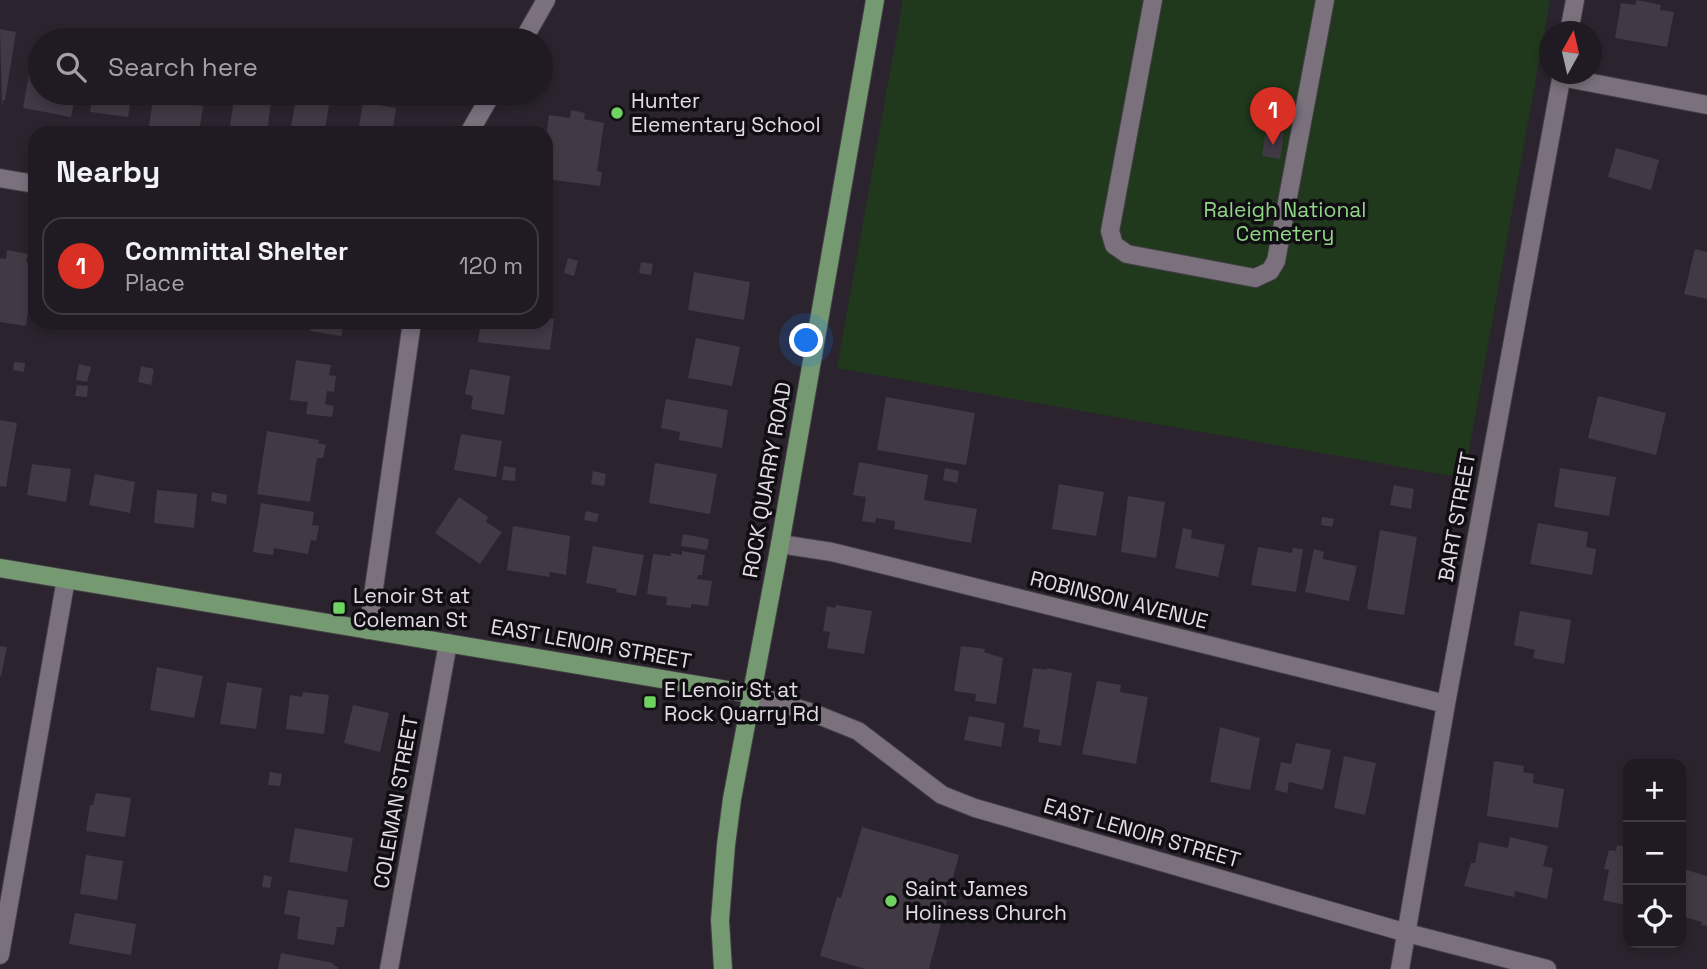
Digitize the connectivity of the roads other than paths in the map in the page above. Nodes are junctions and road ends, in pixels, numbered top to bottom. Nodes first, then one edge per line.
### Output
1 (546, 0) edge
2 (875, 0) edge
3 (1153, 0) edge
4 (1325, 0) edge
5 (1575, 0) edge
6 (1571, 21) edge
7 (530, 28) edge
8 (1602, 83) edge
9 (1559, 84) edge
10 (485, 105) edge
11 (1707, 105) edge
12 (473, 126) edge
13 (0, 178) edge
14 (28, 183) edge
15 (411, 329) edge
16 (780, 544) junction
17 (0, 568) edge
18 (66, 579) junction
19 (368, 630) junction
20 (449, 643) junction
21 (751, 694) junction
22 (1446, 704) junction
23 (1407, 933) junction
24 (0, 955) edge
25 (389, 969) edge
26 (723, 969) edge
27 (1400, 969) edge
28 (1547, 969) edge

1 - 7 street
2 - 16 main road, ROCK QUARRY ROAD
3 - 4 street
5 - 6 street
8 - 11 street
9 - 22 street, BART STREET
10 - 12 street
13 - 14 street
15 - 19 street
16 - 21 main road, ROCK QUARRY ROAD
16 - 22 street, ROBINSON AVENUE
17 - 18 main road, EAST LENOIR STREET
18 - 19 main road, EAST LENOIR STREET
18 - 24 street
19 - 20 main road, EAST LENOIR STREET
20 - 21 main road, EAST LENOIR STREET
20 - 25 street, COLEMAN STREET
21 - 23 street, EAST LENOIR STREET
21 - 26 main road, ROCK QUARRY ROAD
22 - 23 street, BART STREET
23 - 27 street, BART STREET
23 - 28 street, EAST LENOIR STREET

